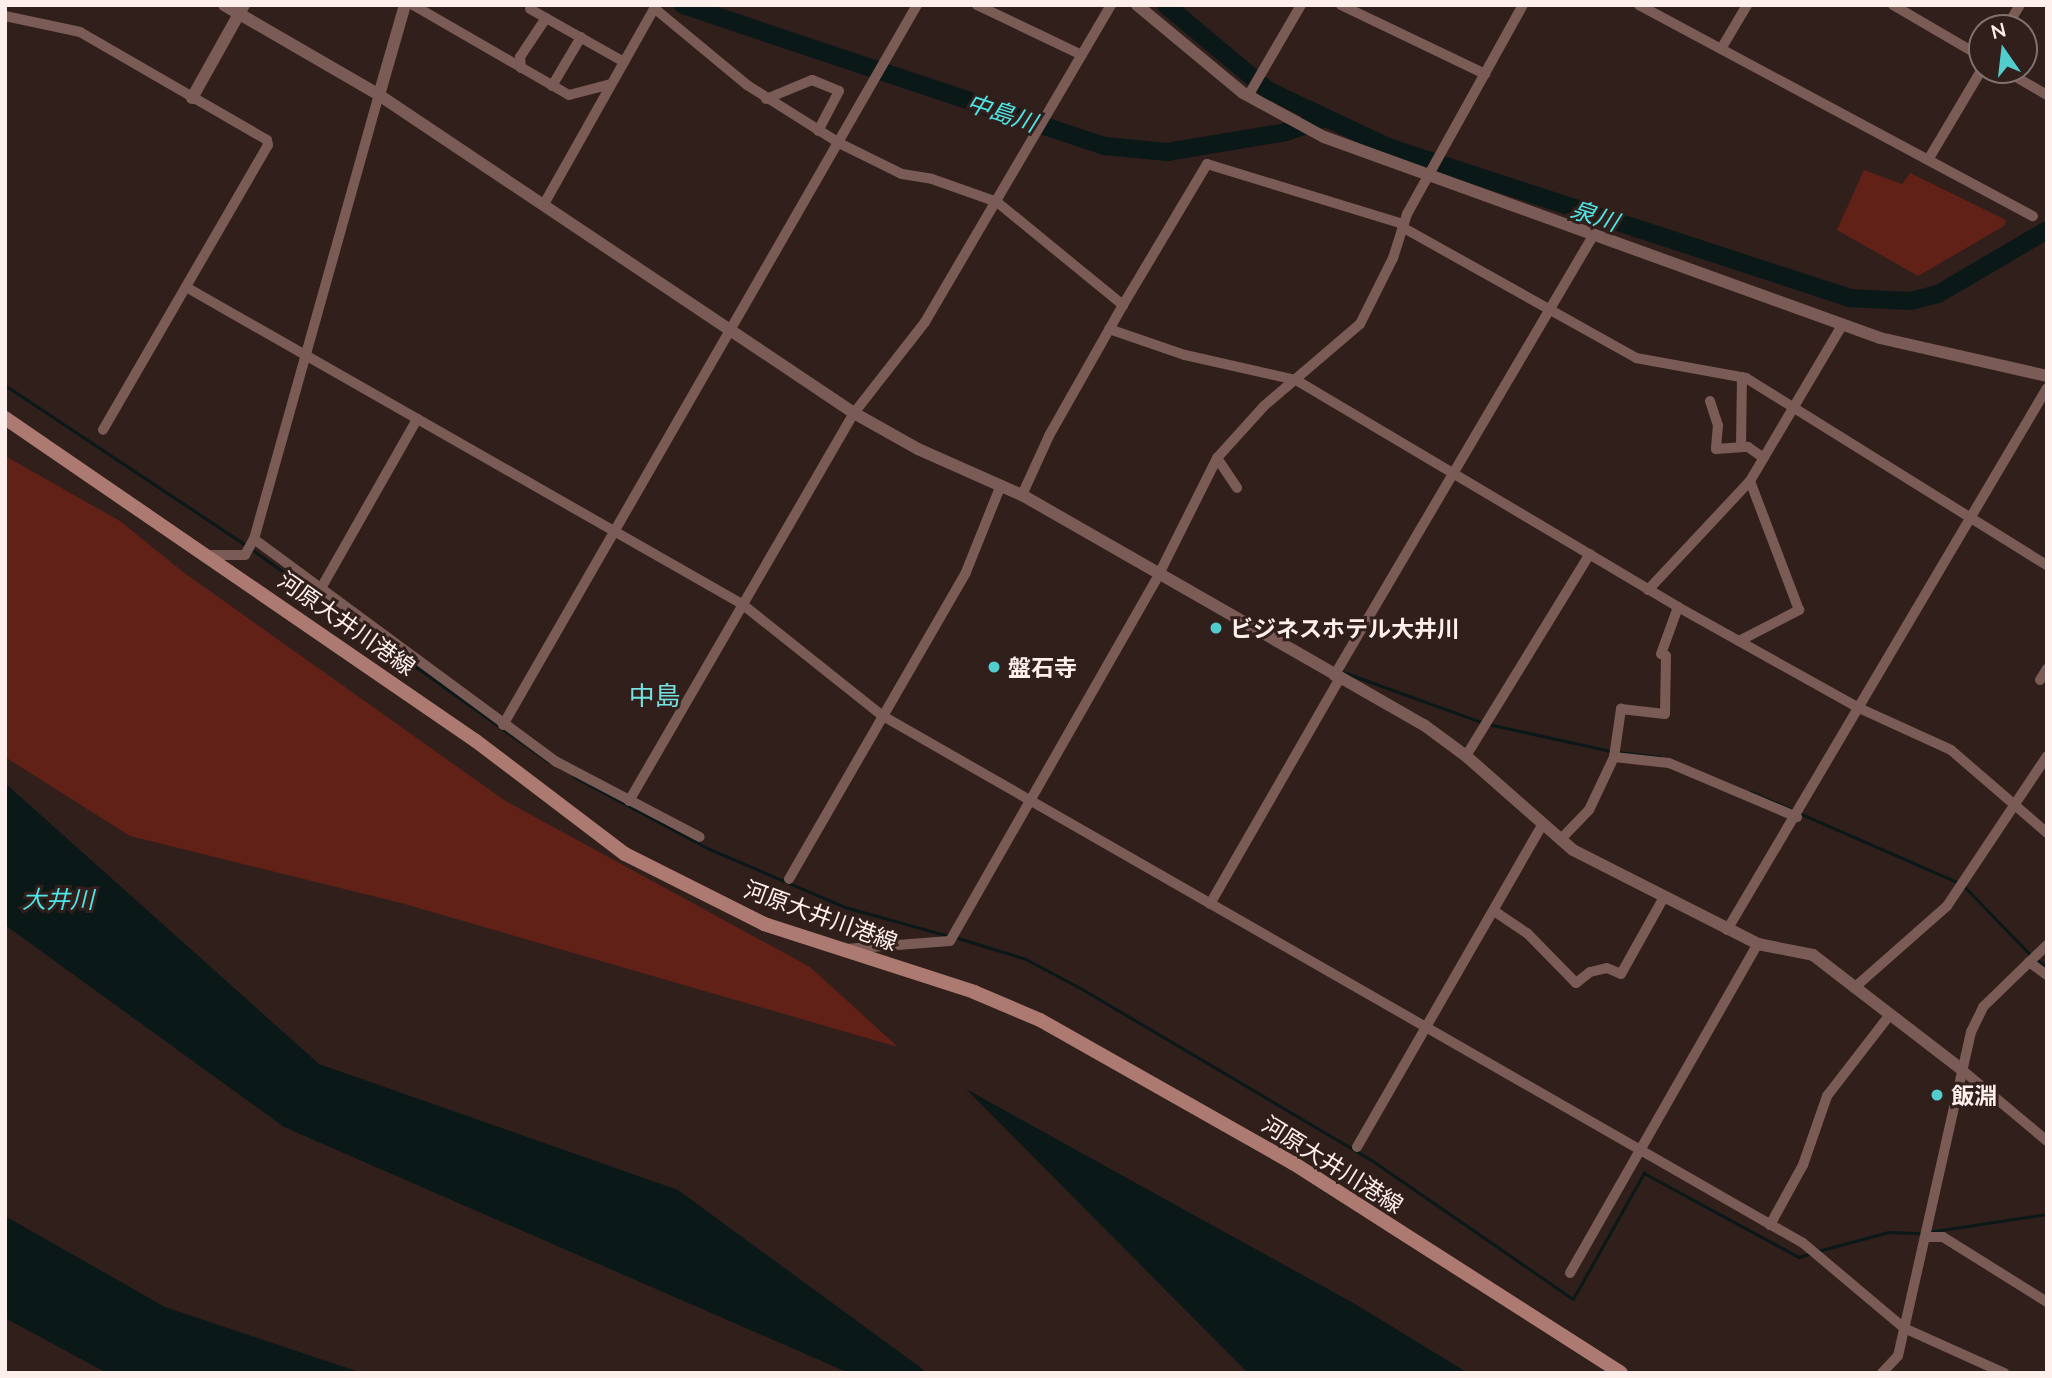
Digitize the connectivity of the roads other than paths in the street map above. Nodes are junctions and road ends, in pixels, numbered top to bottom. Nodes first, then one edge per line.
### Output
1 (224, 5) edge
2 (405, 5) edge
3 (413, 5) edge
4 (917, 5) edge
5 (976, 5) edge
6 (1111, 5) edge
7 (1137, 5) edge
8 (1301, 5) edge
9 (1341, 5) edge
10 (1523, 5) edge
11 (1639, 5) edge
12 (1747, 5) edge
13 (1893, 5) edge
14 (655, 7) edge
15 (530, 9) dead end
16 (242, 10) edge
17 (5, 16) edge
18 (545, 18) junction
19 (581, 37) junction
20 (1721, 49) junction
21 (1968, 49) edge
22 (1082, 55) junction
23 (624, 62) junction
24 (522, 68) junction
25 (1485, 74) junction
26 (611, 84) junction
27 (1973, 84) edge
28 (2028, 84) edge
29 (552, 86) junction
30 (379, 95) junction
31 (2047, 95) edge
32 (1248, 96) junction
33 (192, 98) junction
34 (766, 99) junction
35 (818, 131) junction
36 (839, 143) junction
37 (1928, 160) junction
38 (1427, 177) junction
39 (996, 202) junction
40 (544, 204) junction
41 (2032, 216) dead end
42 (1403, 225) junction
43 (1594, 234) junction
44 (186, 287) junction
45 (1123, 305) junction
46 (1552, 307) junction
47 (1843, 324) junction
48 (1109, 329) junction
49 (730, 330) junction
50 (306, 355) junction
51 (2047, 376) edge
52 (1742, 377) junction
53 (1296, 380) junction
54 (2047, 388) edge
55 (1710, 401) dead end
56 (1794, 408) junction
57 (854, 414) junction
58 (5, 418) edge
59 (417, 419) junction
60 (103, 430) dead end
61 (1741, 447) junction
62 (1217, 458) junction
63 (1764, 458) junction
64 (1454, 474) junction
65 (1750, 481) junction
66 (1001, 485) junction
67 (1237, 488) dead end
68 (1022, 495) junction
69 (1970, 517) junction
70 (614, 531) junction
71 (254, 540) junction
72 (1590, 554) junction
73 (211, 555) junction
74 (2047, 565) edge
75 (1160, 572) junction
76 (320, 590) junction
77 (1648, 590) junction
78 (742, 604) junction
79 (1678, 607) junction
80 (1739, 641) junction
81 (2047, 668) edge
82 (1337, 673) junction
83 (2040, 680) dead end
84 (1859, 708) junction
85 (883, 716) junction
86 (503, 725) junction
87 (1615, 753) junction
88 (1466, 756) junction
89 (2047, 756) edge
90 (629, 801) junction
91 (1029, 801) junction
92 (2014, 805) junction
93 (1799, 814) junction
94 (1543, 823) junction
95 (2047, 833) edge
96 (700, 837) dead end
97 (1560, 840) junction
98 (789, 879) dead end
99 (1664, 897) junction
100 (1210, 904) junction
101 (1494, 911) junction
102 (1727, 930) junction
103 (1758, 944) junction
104 (2043, 948) edge
105 (843, 950) junction
106 (2029, 962) junction
107 (2047, 975) edge
108 (1854, 988) junction
109 (1888, 1017) junction
110 (1426, 1028) junction
111 (1961, 1069) junction
112 (2047, 1141) edge
113 (1357, 1147) dead end
114 (1640, 1151) junction
115 (1770, 1226) junction
116 (1927, 1233) junction
117 (1570, 1273) dead end
118 (2047, 1302) edge
119 (1904, 1328) junction
120 (1621, 1373) edge
121 (1882, 1373) edge
122 (2004, 1373) edge

1 - 16 street
2 - 30 street
3 - 24 street
4 - 36 street
5 - 22 street
6 - 22 street
7 - 32 street
8 - 32 street
9 - 25 street
10 - 25 street
11 - 20 street
12 - 20 street
13 - 21 street
14 - 23 street
14 - 34 street
15 - 18 street
16 - 30 street
16 - 33 street
17 - 33 street
18 - 19 street
18 - 24 street
19 - 23 street
19 - 29 street
20 - 37 street
22 - 39 street
23 - 26 street
24 - 29 street
25 - 38 street
26 - 29 street
26 - 40 street
27 - 37 street
28 - 31 street
30 - 40 street
30 - 50 street
32 - 38 street
33 - 44 street
34 - 35 street
34 - 35 street
35 - 36 street
36 - 39 street
36 - 49 street
37 - 41 street
38 - 42 street
38 - 43 street
39 - 45 street
39 - 57 street
40 - 49 street
42 - 45 street
42 - 46 street
42 - 53 street
43 - 46 street
43 - 47 street
44 - 50 street
44 - 60 street
45 - 48 street
46 - 52 street
46 - 64 street
47 - 51 street
47 - 56 street
48 - 53 street
48 - 68 street
49 - 57 street
49 - 70 street
50 - 59 street
50 - 71 street
52 - 56 street
52 - 61 street
53 - 62 street
53 - 64 street
54 - 69 street
55 - 61 street
56 - 63 street
56 - 69 street
57 - 66 street
57 - 78 street
58 - 73 main road, 河原大井川港線
59 - 70 street
59 - 76 street
61 - 63 street
62 - 67 street
62 - 75 street
63 - 65 street
64 - 72 street
64 - 82 street
65 - 77 street
65 - 80 street
66 - 68 street
66 - 85 street
68 - 75 street
69 - 74 street
69 - 84 street
70 - 78 street
70 - 86 street
71 - 73 street
71 - 76 street
72 - 77 street
72 - 88 street
73 - 105 main road, 河原大井川港線
75 - 82 street
75 - 91 street
76 - 86 street
77 - 79 street
78 - 85 street
78 - 90 street
79 - 80 street
79 - 87 street
80 - 84 street
81 - 83 street
82 - 88 street
82 - 100 street
84 - 92 street
84 - 93 street
85 - 91 street
85 - 98 street
86 - 90 street
87 - 93 street
87 - 97 street
88 - 94 street
89 - 92 street
90 - 96 street
91 - 100 street
91 - 105 street
92 - 95 street
92 - 108 street
93 - 102 street
94 - 97 street
94 - 101 street
97 - 99 street
99 - 101 street
99 - 102 street
100 - 110 street
101 - 110 street
102 - 103 street
103 - 108 street
103 - 114 street
104 - 106 street
105 - 120 main road, 河原大井川港線
106 - 107 street
106 - 111 street
108 - 109 street
109 - 111 street
109 - 115 street
110 - 113 street
110 - 114 street
111 - 112 street
111 - 116 street
114 - 115 street
114 - 117 street
115 - 119 street
116 - 118 street
116 - 119 street
119 - 121 street
119 - 122 street

